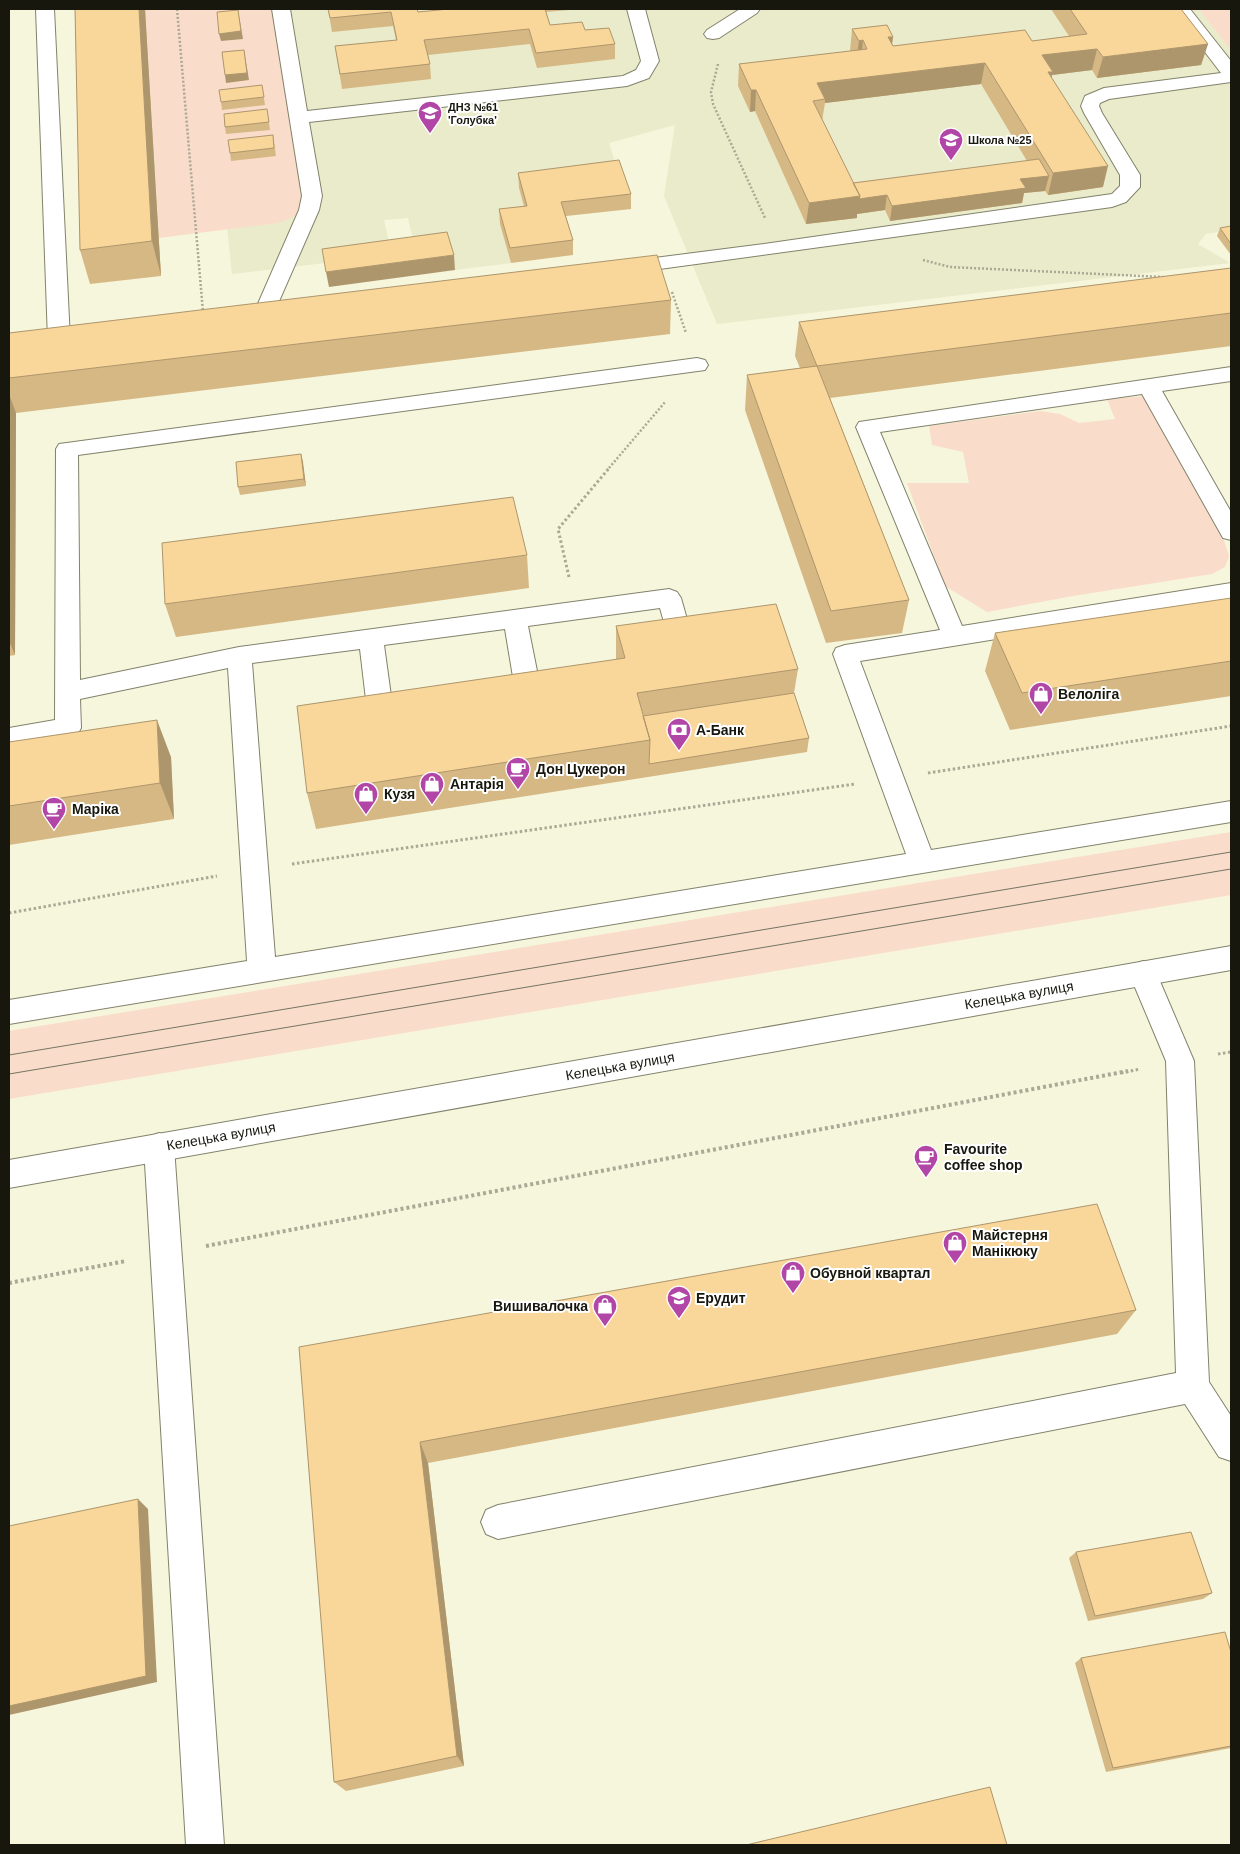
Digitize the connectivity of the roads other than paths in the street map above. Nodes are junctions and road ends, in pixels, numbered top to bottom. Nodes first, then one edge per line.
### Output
1 (45, 9) edge
2 (281, 9) edge
3 (636, 9) edge
4 (751, 9) edge
5 (1181, 9) edge
6 (714, 34) road end
7 (1231, 73) edge
8 (1231, 77) edge
9 (300, 117) junction
10 (603, 270) edge
11 (204, 322) edge
12 (60, 340) edge
13 (697, 365) road end
14 (1231, 374) edge
15 (1148, 386) junction
16 (1231, 532) edge
17 (1231, 592) edge
18 (515, 619) junction
19 (954, 635) junction
20 (370, 638) junction
21 (684, 651) edge
22 (239, 656) junction
23 (68, 692) junction
24 (530, 700) edge
25 (382, 725) edge
26 (9, 738) edge
27 (1231, 812) edge
28 (922, 861) junction
29 (1231, 958) edge
30 (262, 970) junction
31 (1142, 973) junction
32 (9, 1012) edge
33 (159, 1147) junction
34 (9, 1174) edge
35 (1193, 1386) junction
36 (1231, 1445) edge
37 (498, 1522) dead end
38 (205, 1845) edge

1 - 12 street
2 - 9 street
3 - 9 street
4 - 6 street
5 - 7 street
8 - 10 street
9 - 11 street
13 - 23 street
14 - 15 street
15 - 16 street
15 - 19 street
17 - 19 street
18 - 20 street
18 - 21 street
18 - 24 street
19 - 28 street
20 - 22 street
20 - 25 street
22 - 23 street
22 - 30 street
23 - 26 street
27 - 28 street
28 - 30 street
29 - 31 street, Келецька вулиця
30 - 32 street
31 - 33 street, Келецька вулиця
31 - 35 street
33 - 34 street, Келецька вулиця
33 - 38 street
35 - 36 street
35 - 37 street

